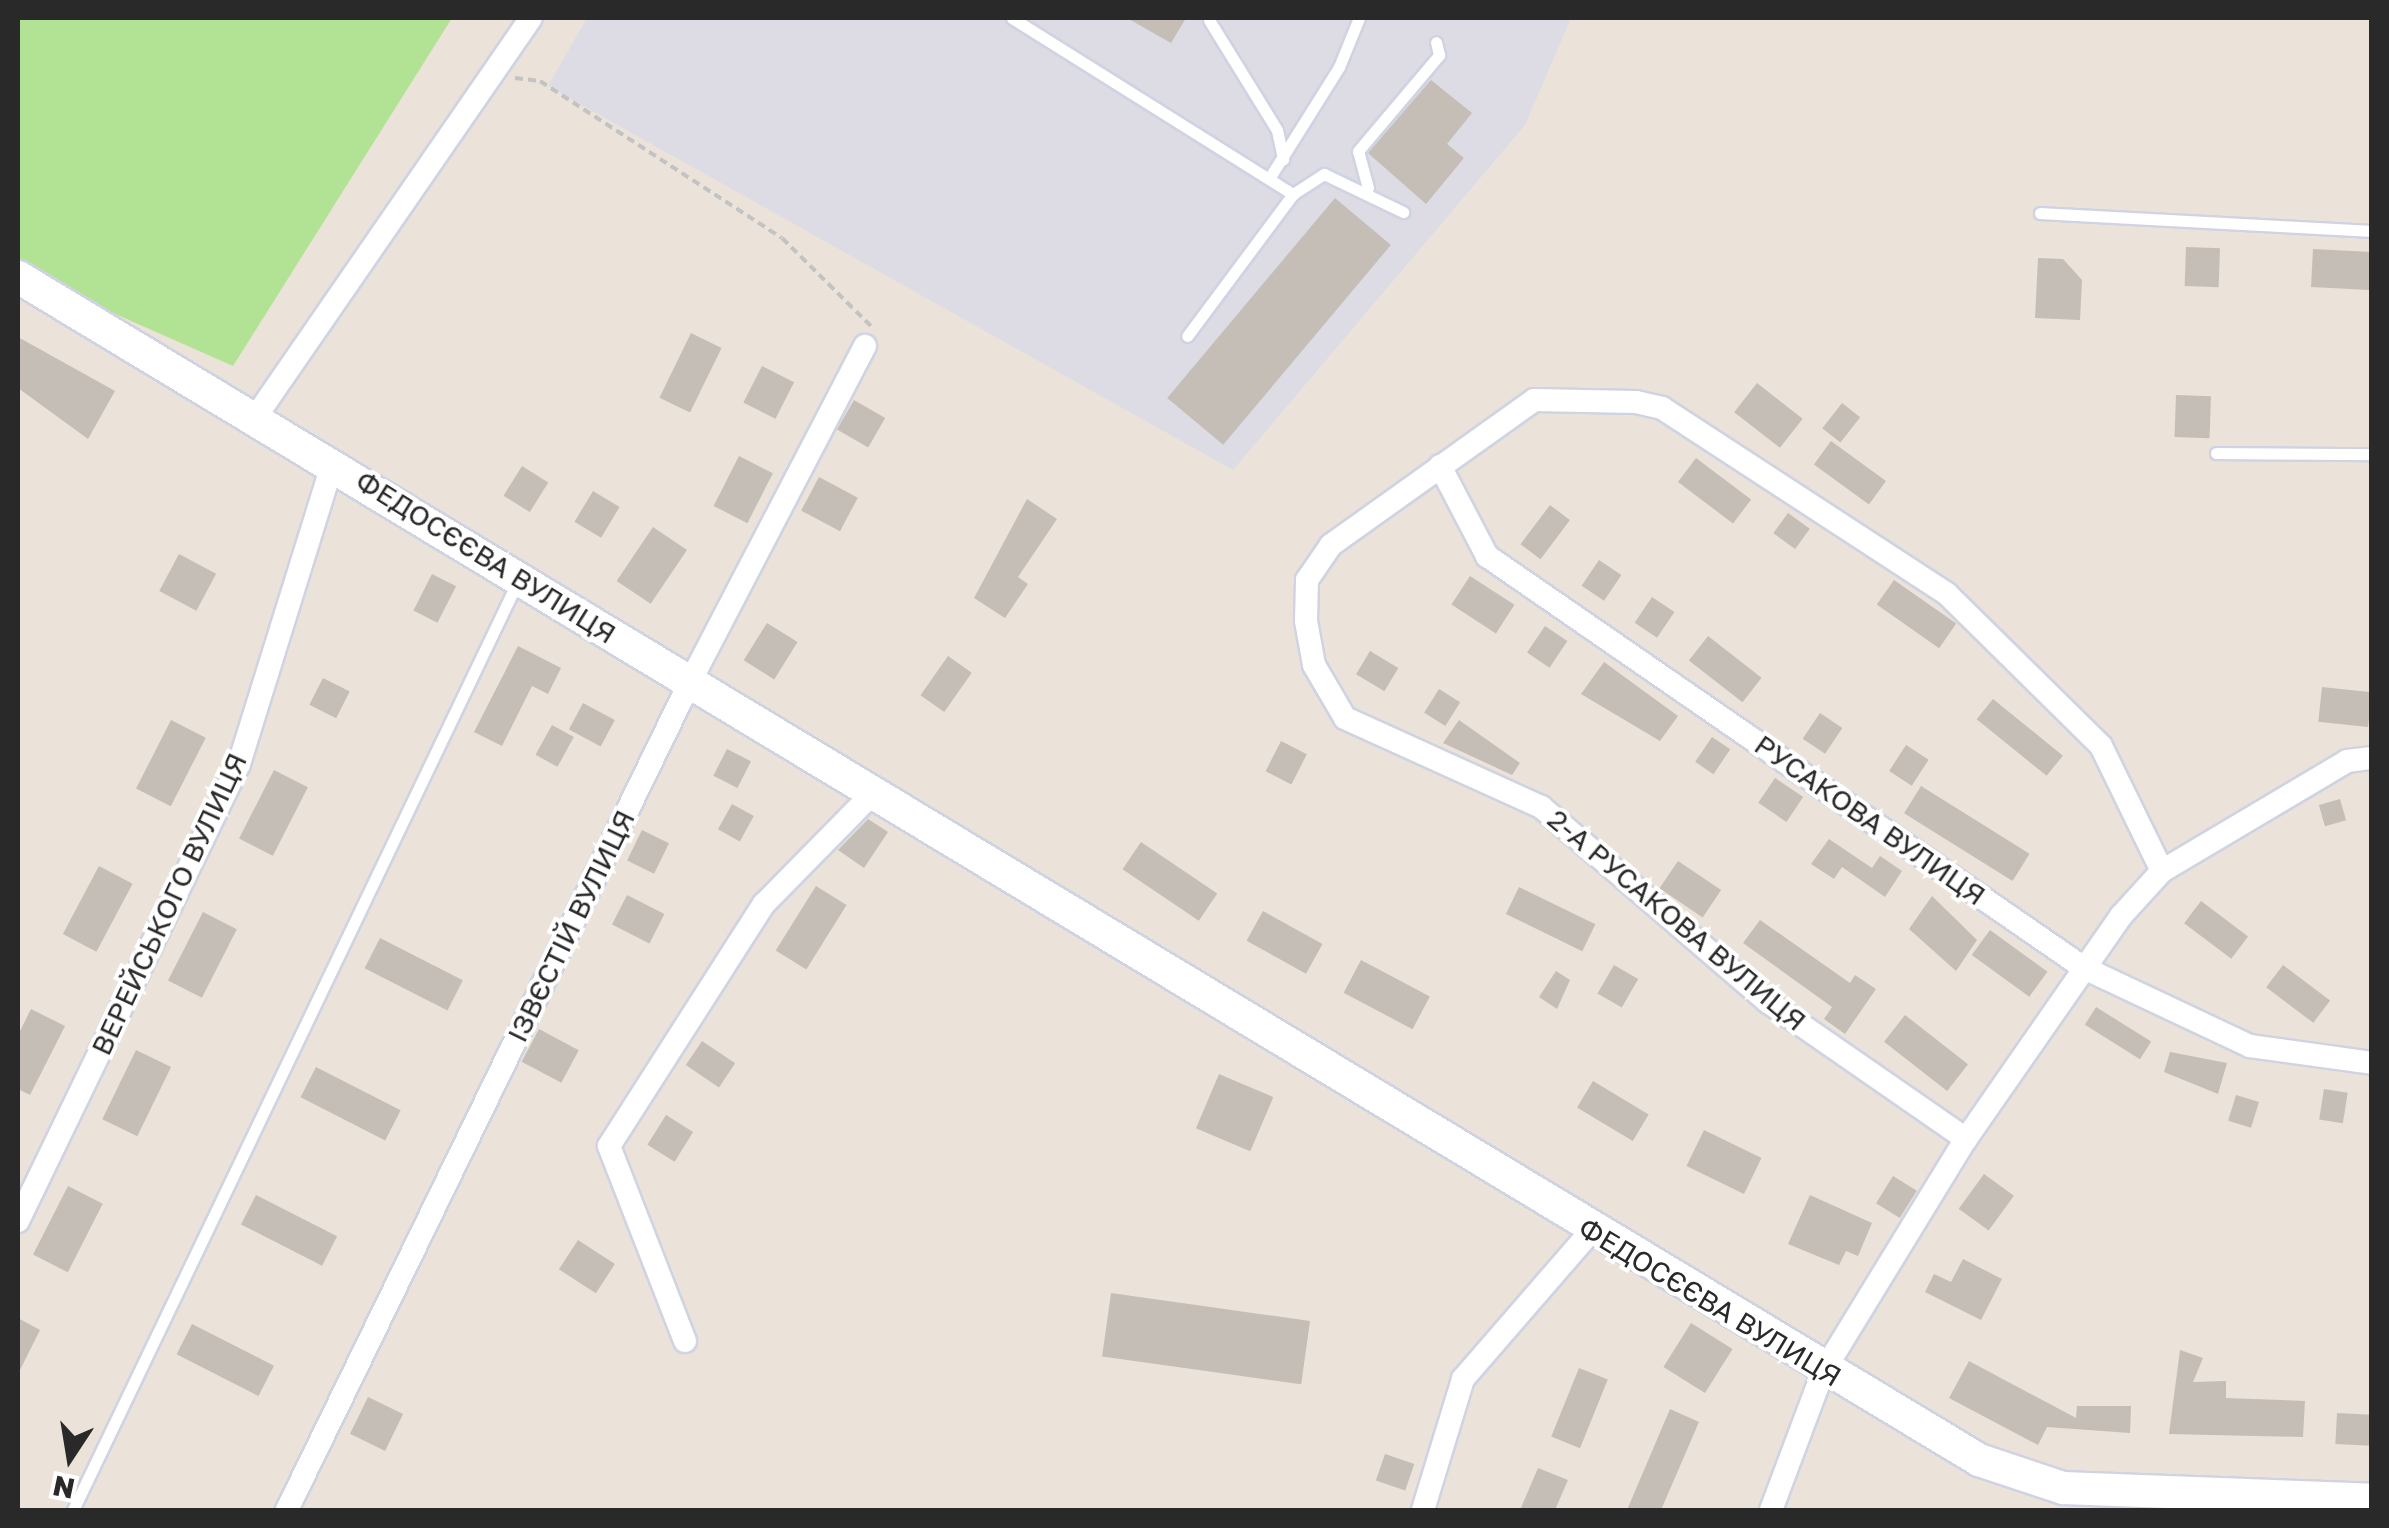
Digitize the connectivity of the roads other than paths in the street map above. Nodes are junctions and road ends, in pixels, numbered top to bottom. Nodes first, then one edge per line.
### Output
1 (531, 18) edge
2 (1012, 18) edge
3 (1359, 18) edge
4 (1209, 20) edge
5 (1436, 42) dead end
6 (1282, 159) junction
7 (1270, 177) junction
8 (1368, 188) junction
9 (1292, 194) junction
10 (1403, 212) dead end
11 (2040, 213) dead end
12 (2372, 231) edge
13 (18, 277) edge
14 (1187, 336) dead end
15 (865, 346) road end
16 (257, 415) junction
17 (2216, 453) dead end
18 (2372, 454) edge
19 (332, 462) junction
20 (1440, 466) junction
21 (520, 578) junction
22 (690, 682) junction
23 (2372, 758) edge
24 (874, 793) junction
25 (2162, 871) junction
26 (2084, 968) junction
27 (2372, 1063) edge
28 (1966, 1139) junction
29 (18, 1221) edge
30 (1592, 1230) junction
31 (684, 1341) dead end
32 (1823, 1372) junction
33 (2062, 1499) edge
34 (2372, 1500) edge
35 (73, 1510) edge
36 (287, 1510) edge
37 (1423, 1510) edge
38 (1771, 1510) edge

1 - 16 street
2 - 7 lane
3 - 6 lane
4 - 6 lane
5 - 8 lane
6 - 7 lane
7 - 9 lane
8 - 9 lane
8 - 10 lane
9 - 14 lane
11 - 12 lane
13 - 16 main road, ФЕДОСЄЄВА ВУЛИЦЯ
15 - 22 street, ІЗВЄСТІЙ ВУЛИЦЯ
16 - 19 main road, ФЕДОСЄЄВА ВУЛИЦЯ
17 - 18 lane
19 - 21 main road, ФЕДОСЄЄВА ВУЛИЦЯ
19 - 29 street, ВЕРЕЙСЬКОГО ВУЛИЦЯ
20 - 25 street, 2-А РУСАКОВА ВУЛИЦЯ
20 - 26 street, РУСАКОВА ВУЛИЦЯ
20 - 28 street, 2-А РУСАКОВА ВУЛИЦЯ
21 - 22 main road, ФЕДОСЄЄВА ВУЛИЦЯ
21 - 35 lane
22 - 24 main road, ФЕДОСЄЄВА ВУЛИЦЯ
22 - 36 street, ІЗВЄСТІЙ ВУЛИЦЯ
23 - 25 street
24 - 30 main road, ФЕДОСЄЄВА ВУЛИЦЯ
24 - 31 street
25 - 26 street
26 - 27 street, РУСАКОВА ВУЛИЦЯ
26 - 28 street
28 - 32 street
30 - 32 main road, ФЕДОСЄЄВА ВУЛИЦЯ
30 - 37 street
32 - 33 main road, ФЕДОСЄЄВА ВУЛИЦЯ
32 - 38 street
33 - 34 main road, ФЕДОСЄЄВА ВУЛИЦЯ

